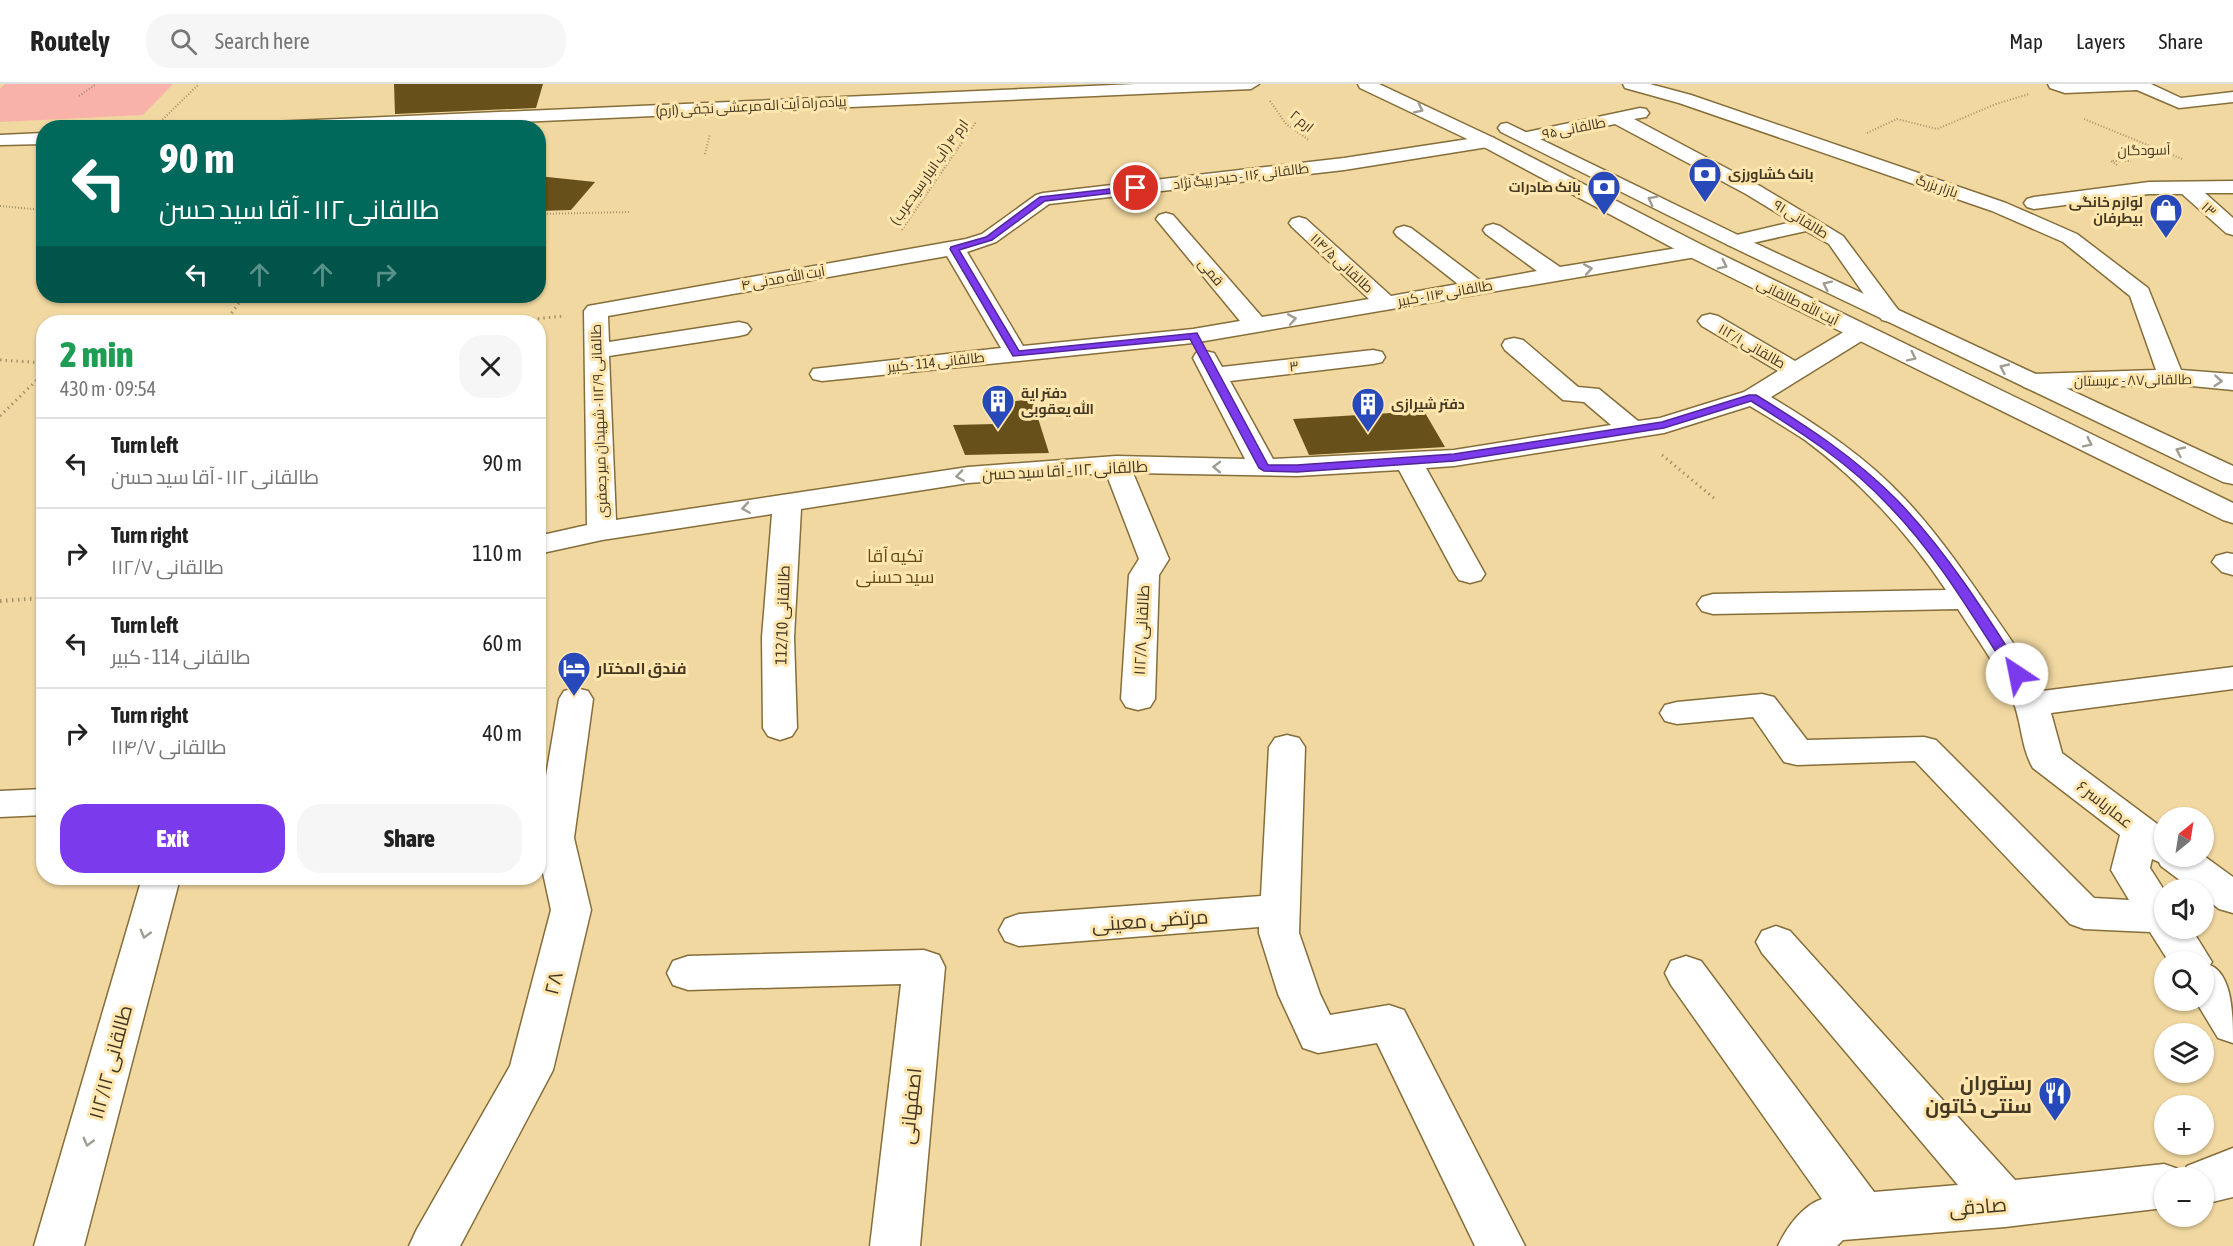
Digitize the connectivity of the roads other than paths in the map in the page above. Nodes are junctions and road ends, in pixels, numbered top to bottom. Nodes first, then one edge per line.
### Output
1 (1251, 84) edge
2 (1366, 84) edge
3 (1413, 84) edge
4 (1631, 84) edge
5 (2060, 86) edge
6 (2233, 97) edge
7 (1685, 99) junction
8 (1620, 119) junction
9 (431, 120) edge
10 (1527, 137) junction
11 (36, 138) edge
12 (1488, 142) junction
13 (4, 147) edge
14 (2186, 187) junction
15 (2233, 187) edge
16 (2034, 203) dead end
17 (1166, 219) dead end
18 (1299, 223) dead end
19 (1810, 224) junction
20 (1493, 230) dead end
21 (2233, 230) edge
22 (1404, 232) dead end
23 (1736, 241) junction
24 (963, 247) junction
25 (1696, 251) junction
26 (1556, 275) junction
27 (1477, 288) junction
28 (1386, 303) junction
29 (596, 310) joint
30 (1890, 315) junction
31 (1710, 321) dead end
32 (1256, 325) junction
33 (739, 329) dead end
34 (1860, 332) junction
35 (1193, 336) junction
36 (1514, 345) dead end
37 (597, 351) junction
38 (1016, 354) junction
39 (1373, 357) dead end
40 (1795, 370) junction
41 (822, 374) dead end
42 (1214, 375) junction
43 (2171, 377) junction
44 (2033, 382) junction
45 (2233, 382) edge
46 (1753, 397) junction
47 (1631, 429) junction
48 (1407, 459) junction
49 (1116, 464) junction
50 (1264, 468) junction
51 (2233, 476) edge
52 (787, 502) junction
53 (2233, 514) edge
54 (602, 531) junction
55 (546, 543) edge
56 (1470, 574) dead end
57 (1967, 599) junction
58 (1713, 604) dead end
59 (2233, 678) edge
60 (576, 699) dead end
61 (1138, 699) dead end
62 (2031, 704) junction
63 (1677, 713) dead end
64 (780, 728) dead end
65 (1287, 747) dead end
66 (36, 802) edge
67 (0, 804) edge
68 (2152, 841) edge
69 (2191, 867) edge
70 (159, 885) edge
71 (2233, 897) edge
72 (2154, 906) edge
73 (1281, 910) junction
74 (2154, 921) edge
75 (1020, 930) dead end
76 (1776, 942) dead end
77 (688, 973) dead end
78 (1686, 973) dead end
79 (2214, 996) edge
80 (2233, 1025) edge
81 (2233, 1170) edge
82 (2214, 1181) edge
83 (2154, 1187) edge
84 (2005, 1204) junction
85 (1863, 1216) junction
86 (59, 1246) edge
87 (434, 1246) edge
88 (895, 1246) edge
89 (1500, 1246) edge
90 (1803, 1246) edge

1 - 9 street, پیاده راه آیت اله مرعشی نجفی (ارم)
2 -> 12 street, آیت الله طالقانی
3 - 10 street, آیت الله طالقانی
4 - 7 street, بازار بزرگ
5 - 6 street
7 - 8 street, طالقانی ۹۵
7 - 43 street, بازار بزرگ
8 - 10 street, طالقانی ۹۵
8 - 19 street, طالقانی ۹۱
23 -> 10 street, آیت الله طالقانی
11 - 13 street
12 - 24 street, طالقانی ۱۱۶ - حیدر بیگ نژاد
12 - 25 street, آیت الله طالقانی
14 - 15 street
14 - 16 street
14 - 21 street, ۱۳
17 - 32 street, قمی
18 - 28 street, طالقانی ۱۱۴/۵
19 - 23 street
19 - 30 street, طالقانی ۹۱
20 - 26 street
22 - 27 street
30 -> 23 street, آیت الله طالقانی
24 - 29 street, ۴ آیت الله مدنی
24 - 38 street
26 -> 25 street, طالقانی ۱۱۴ - کبیر
25 -> 34 street, آیت الله طالقانی
26 - 27 street, طالقانی ۱۱۴ - کبیر
27 - 28 street, طالقانی ۱۱۴ - کبیر
32 -> 28 street, طالقانی ۱۱۴ - کبیر
29 - 37 street, طالقانی ۱۱۲/۹ - شهیدان میر جعفری
44 -> 30 street, آیت الله طالقانی
31 - 40 street, طالقانی ۱۱۲/۱
32 - 35 street, طالقانی ۱۱۴ - کبیر
33 - 37 street
34 - 40 street, طالقانی ۱۱۲ - آقا سید حسن
34 -> 53 street, آیت الله طالقانی
35 - 38 street, طالقانی 114 - کبیر
35 - 42 street
36 - 47 street
37 - 54 street, طالقانی ۱۱۲/۹ - شهیدان میر جعفری
38 - 41 street, طالقانی 114 - کبیر
39 - 42 street, ۳
40 - 46 street, طالقانی ۱۱۲ - آقا سید حسن
42 - 50 street
43 - 44 street, طالقانی۸۷ - عربستان
43 -> 45 street, طالقانی۸۷ - عربستان
51 -> 44 street, آیت الله طالقانی
46 - 47 street, طالقانی ۱۱۲ - آقا سید حسن
46 - 57 street
47 - 48 street, طالقانی ۱۱۲ - آقا سید حسن
48 - 50 street, طالقانی ۱۱۲ - آقا سید حسن
48 - 56 street
50 -> 49 street, طالقانی ۱۱۲ - آقا سید حسن
49 -> 52 street, طالقانی ۱۱۲ - آقا سید حسن
49 - 61 street, طالقانی ۱۱۲/۸
52 -> 54 street, طالقانی ۱۱۲ - آقا سید حسن
52 - 64 street, طالقانی 112/10
54 - 55 street, طالقانی ۱۱۲ - آقا سید حسن
57 - 58 street
57 - 62 street
59 - 62 street
60 - 87 street, ۲۸
62 - 68 street, عماریاسر ۶
63 - 74 street
65 - 73 street
66 - 67 street
68 - 72 street
69 - 71 street
70 -> 86 street, طالقانی ۱۱۲/۱۲
73 - 75 street, مرتضی معینی
73 - 89 street
76 - 84 street
77 - 88 street, اصفهانی
78 - 85 street
79 - 80 street
81 - 82 street
83 - 84 street, صادقی
84 - 85 street, صادقی
85 - 90 street, صادقی

